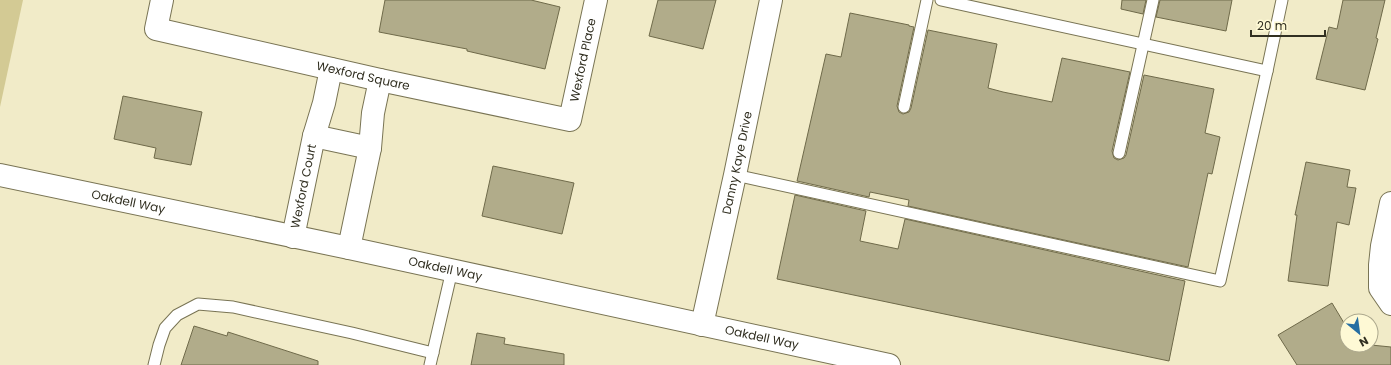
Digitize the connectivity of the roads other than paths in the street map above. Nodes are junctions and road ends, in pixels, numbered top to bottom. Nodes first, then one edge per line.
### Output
1 (162, 0) edge
2 (596, 0) edge
3 (771, 0) edge
4 (927, 0) edge
5 (941, 0) edge
6 (1153, 0) edge
7 (1282, 0) edge
8 (1144, 44) junction
9 (331, 69) junction
10 (1267, 71) junction
11 (380, 80) junction
12 (904, 107) dead end
13 (570, 120) joint
14 (314, 136) junction
15 (370, 148) junction
16 (1119, 153) dead end
17 (0, 175) edge
18 (735, 175) junction
19 (1391, 203) edge
20 (293, 236) junction
21 (349, 248) junction
22 (452, 270) junction
23 (1389, 301) edge
24 (702, 325) junction
25 (433, 353) junction
26 (836, 360) edge
27 (154, 365) edge
28 (430, 365) edge
29 (889, 365) edge

1 - 9 street, Wexford Square
2 - 13 street, Wexford Place
3 - 18 street, Danny Kaye Drive
4 - 12 lane
5 - 8 lane
6 - 8 lane
7 - 10 lane
8 - 10 lane
8 - 16 lane
9 - 11 street, Wexford Square
9 - 14 street, Wexford Court
10 - 18 lane
11 - 13 street, Wexford Square
11 - 15 street
14 - 15 street, Wexford Court
14 - 20 street, Wexford Court
15 - 21 street
17 - 20 street, Oakdell Way
18 - 24 street, Danny Kaye Drive
19 - 23 street
20 - 21 street, Oakdell Way
21 - 22 street, Oakdell Way
22 - 24 street, Oakdell Way
22 - 25 lane
24 - 26 street, Oakdell Way
25 - 27 lane
25 - 28 lane
26 - 29 street, Oakdell Way

